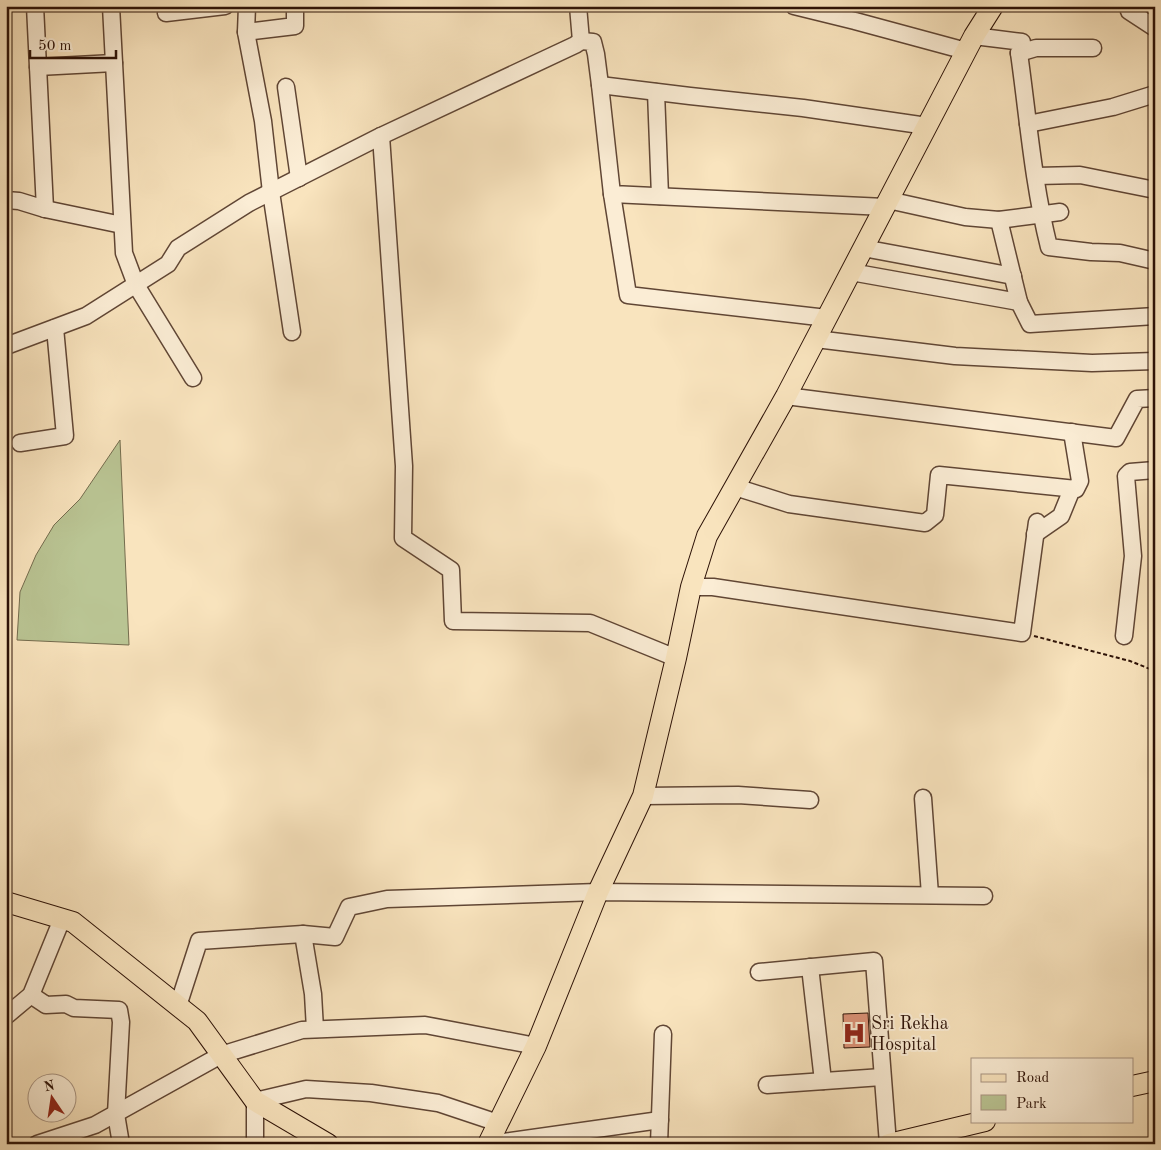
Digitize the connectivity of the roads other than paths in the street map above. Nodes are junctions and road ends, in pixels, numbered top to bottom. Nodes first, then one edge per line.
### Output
1 (36, 6) edge
2 (111, 6) edge
3 (225, 6) edge
4 (247, 6) edge
5 (295, 6) edge
6 (578, 6) edge
7 (794, 6) edge
8 (994, 6) edge
9 (1132, 6) edge
10 (166, 13) dead end
11 (1155, 28) edge
12 (246, 32) junction
13 (581, 41) junction
14 (970, 44) junction
15 (1093, 48) dead end
16 (1019, 53) junction
17 (114, 64) junction
18 (38, 67) junction
19 (600, 85) junction
20 (286, 87) dead end
21 (656, 92) junction
22 (1155, 94) edge
23 (1028, 124) junction
24 (927, 126) junction
25 (381, 136) junction
26 (1036, 176) junction
27 (299, 178) junction
28 (1155, 190) edge
29 (271, 192) junction
30 (612, 194) junction
31 (660, 196) junction
32 (6, 200) edge
33 (886, 203) junction
34 (45, 209) junction
35 (1060, 212) dead end
36 (1041, 215) junction
37 (1000, 220) junction
38 (122, 225) junction
39 (863, 248) junction
40 (1155, 261) edge
41 (851, 272) junction
42 (1013, 276) junction
43 (136, 285) junction
44 (1020, 302) junction
45 (1155, 316) edge
46 (826, 318) junction
47 (55, 328) junction
48 (292, 332) dead end
49 (816, 339) junction
50 (6, 346) edge
51 (1155, 361) edge
52 (193, 378) dead end
53 (786, 396) junction
54 (1155, 398) edge
55 (1072, 432) junction
56 (20, 443) dead end
57 (1155, 470) edge
58 (735, 487) junction
59 (1072, 489) junction
60 (691, 587) junction
61 (1124, 636) dead end
62 (676, 658) junction
63 (643, 796) junction
64 (923, 798) dead end
65 (810, 800) dead end
66 (598, 892) junction
67 (930, 895) junction
68 (984, 896) dead end
69 (6, 902) edge
70 (62, 919) junction
71 (303, 934) junction
72 (810, 967) junction
73 (759, 972) dead end
74 (31, 995) junction
75 (178, 1006) junction
76 (6, 1016) edge
77 (315, 1029) junction
78 (663, 1034) dead end
79 (536, 1046) junction
80 (221, 1055) junction
81 (882, 1077) junction
82 (823, 1081) junction
83 (1155, 1081) edge
84 (767, 1085) dead end
85 (1134, 1086) edge
86 (255, 1101) junction
87 (116, 1114) junction
88 (660, 1120) junction
89 (981, 1122) edge
90 (498, 1123) junction
91 (61, 1140) edge
92 (37, 1144) edge
93 (121, 1144) edge
94 (255, 1144) edge
95 (328, 1144) edge
96 (488, 1144) edge
97 (659, 1144) edge
98 (888, 1144) edge

1 - 18 street
2 - 17 street
3 - 10 street
4 - 12 street
5 - 12 street
6 - 13 street
7 - 14 street
8 - 14 main road
9 - 11 street
12 - 29 street
13 - 19 street
13 - 25 street
14 - 16 street
14 - 24 main road
15 - 16 street
16 - 23 street
17 - 18 street
17 - 38 street
18 - 34 street
19 - 21 street
19 - 30 street
20 - 27 street
21 - 24 street
21 - 31 street
22 - 23 street
23 - 26 street
24 - 33 main road
25 - 27 street
25 - 62 street
26 - 28 street
26 - 36 street
27 - 29 street
29 - 43 street
29 - 48 street
30 - 31 street
30 - 46 street
31 - 33 street
32 - 34 street
33 - 37 street
33 - 39 main road
34 - 38 street
35 - 36 street
36 - 37 street
36 - 40 street
37 - 42 street
38 - 43 street
39 - 41 main road
39 - 42 street
41 - 44 street
41 - 46 main road
42 - 44 street
43 - 47 street
43 - 52 street
44 - 45 street
46 - 49 main road
47 - 50 street
47 - 56 street
49 - 51 street
49 - 53 main road
53 - 55 street
53 - 58 main road
54 - 55 street
55 - 59 street
57 - 61 street
58 - 59 street
58 - 60 main road
59 - 60 street
60 - 62 main road
62 - 63 main road
63 - 65 street
63 - 66 main road
64 - 67 street
66 - 67 street
66 - 71 street
66 - 79 main road
67 - 68 street
69 - 70 main road
70 - 74 street
70 - 75 main road
71 - 75 street
71 - 77 street
72 - 73 street
72 - 81 street
72 - 82 street
74 - 76 street
74 - 87 street
75 - 80 main road
77 - 79 street
77 - 80 street
78 - 88 street
79 - 90 main road
80 - 86 main road
80 - 87 street
81 - 82 street
81 - 98 street
82 - 84 street
83 - 85 main road
86 - 90 street
86 - 94 street
86 - 95 main road
87 - 91 street
87 - 93 street
88 - 96 street
88 - 97 street
89 - 98 main road
90 - 96 main road
91 - 92 street

